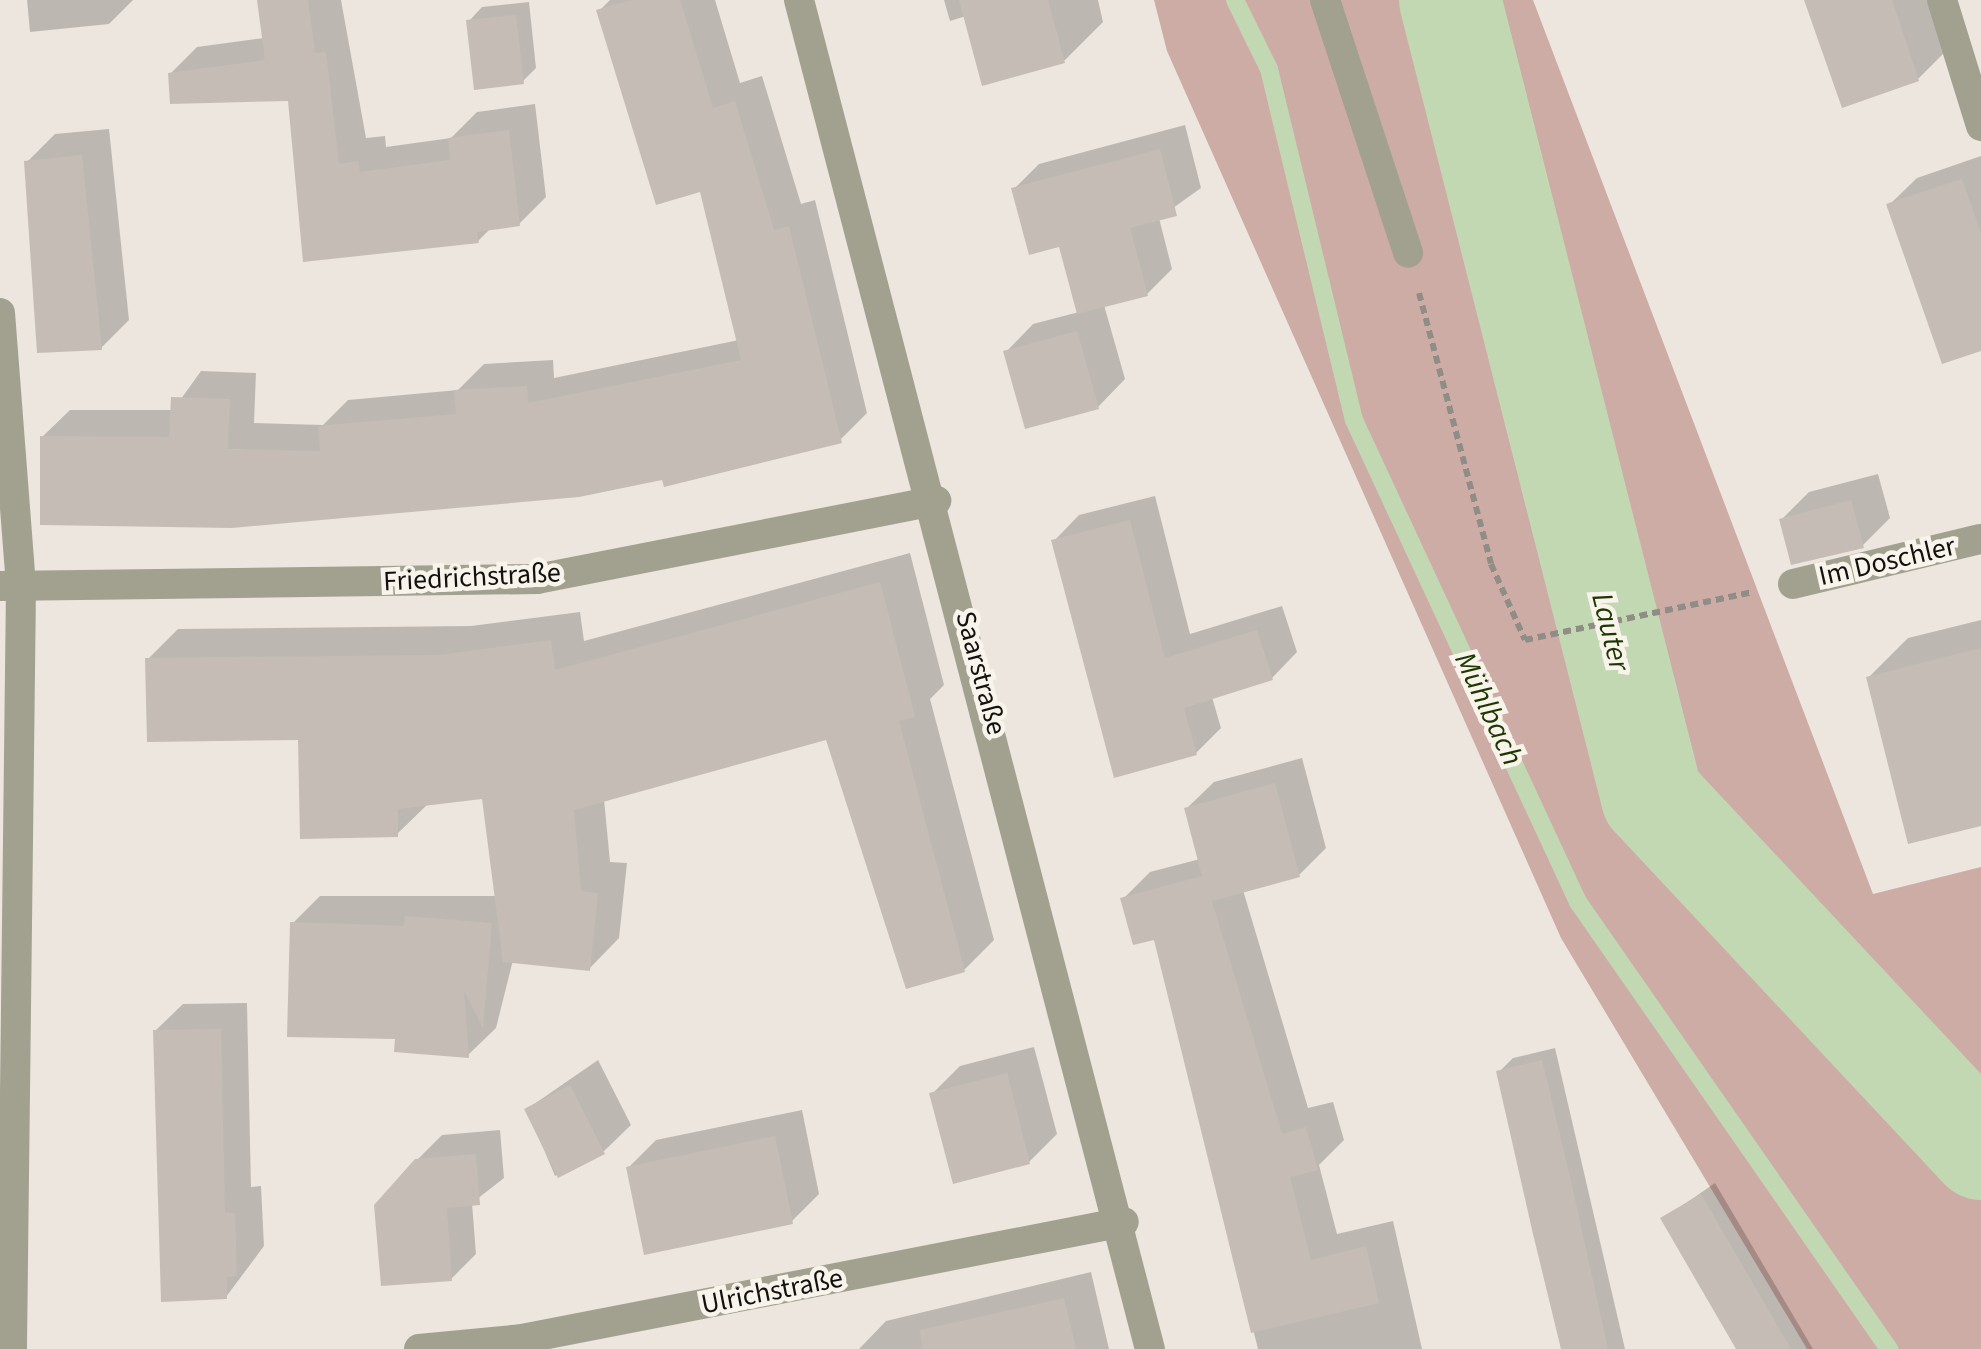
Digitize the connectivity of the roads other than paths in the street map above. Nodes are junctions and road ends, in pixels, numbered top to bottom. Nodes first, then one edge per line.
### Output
1 (799, 0) edge
2 (1326, 0) edge
3 (1942, 0) edge
4 (1981, 126) edge
5 (1408, 253) road end
6 (0, 313) edge
7 (936, 501) junction
8 (1981, 539) edge
9 (1793, 584) road end
10 (10, 586) edge
11 (1124, 1222) junction
12 (12, 1349) edge
13 (419, 1349) edge
14 (1150, 1349) edge

1 - 7 street, Saarstraße
2 - 5 street
3 - 4 street
6 - 10 street
7 - 10 street, Friedrichstraße
7 - 11 street, Saarstraße
8 - 9 street, Im Doschler
10 - 12 street
11 - 13 street, Ulrichstraße
11 - 14 street, Saarstraße

